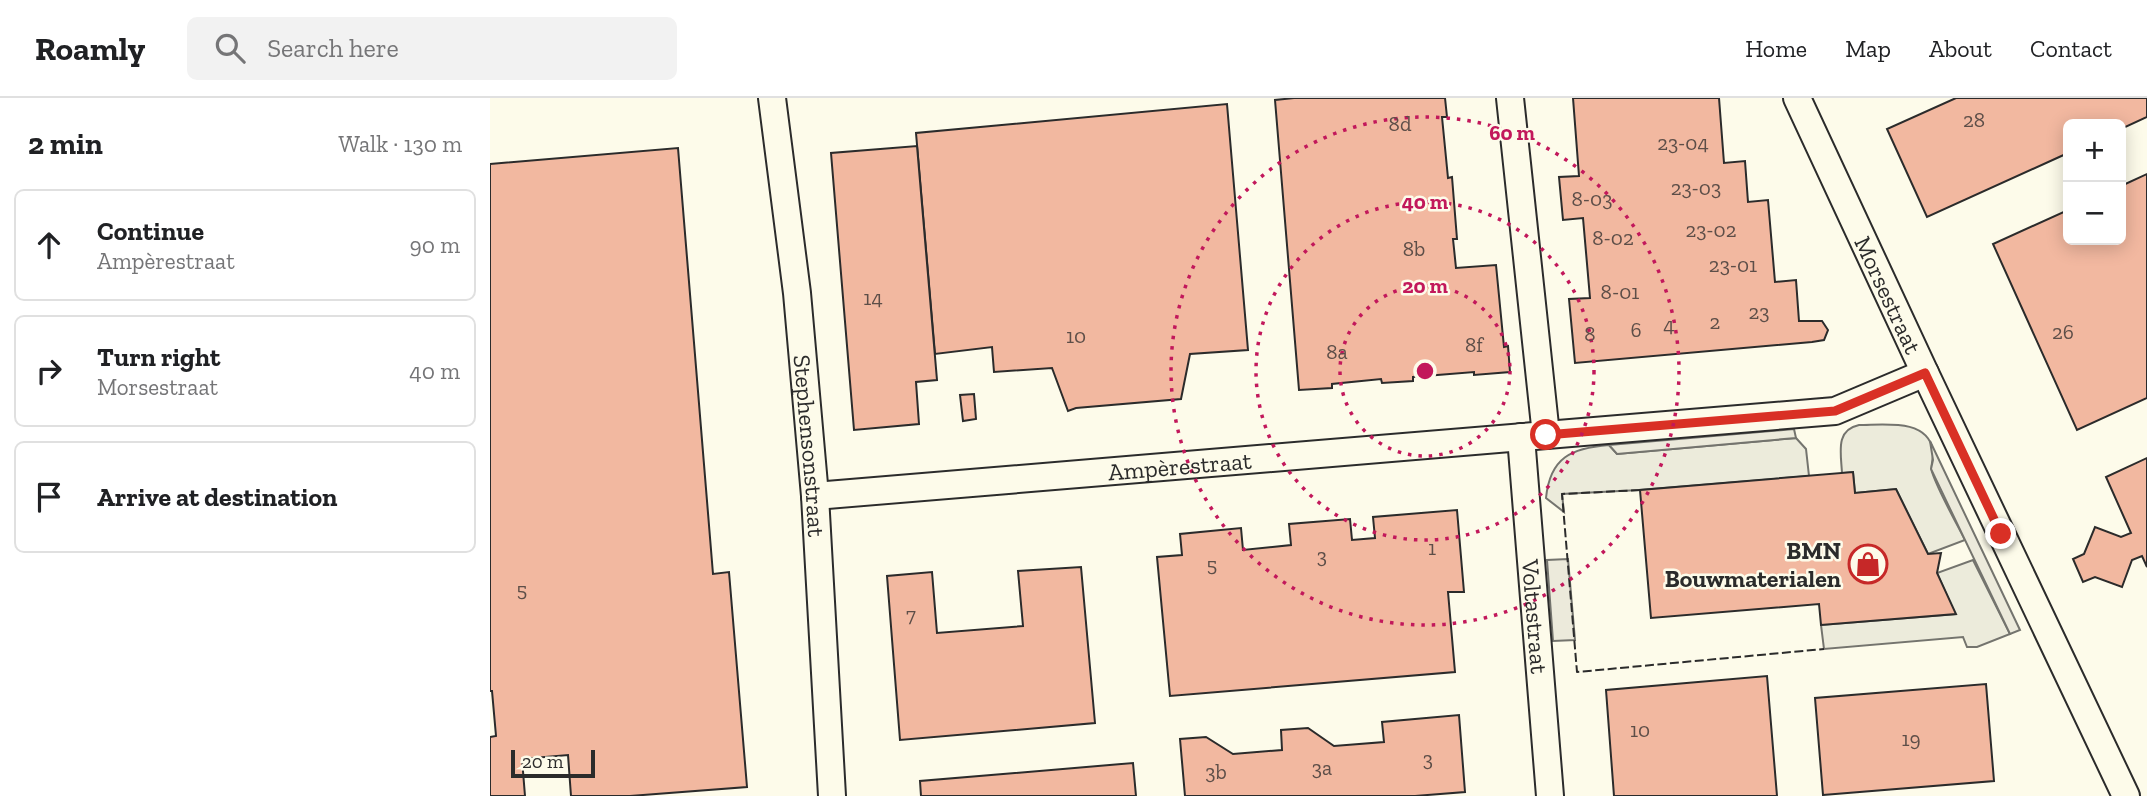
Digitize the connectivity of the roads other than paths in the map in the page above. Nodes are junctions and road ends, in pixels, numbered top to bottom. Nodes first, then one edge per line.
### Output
1 (772, 98) edge
2 (1510, 98) edge
3 (1797, 98) edge
4 (1925, 373) junction
5 (1533, 436) junction
6 (815, 496) junction
7 (832, 796) edge
8 (1550, 796) edge
9 (2126, 796) edge

1 - 6 street, Stephensonstraat
2 - 5 street
3 - 4 street, Morsestraat
4 - 5 street, Ampèrestraat
4 - 9 street, Morsestraat
5 - 6 street, Ampèrestraat
5 - 8 street, Voltastraat
6 - 7 street, Stephensonstraat

